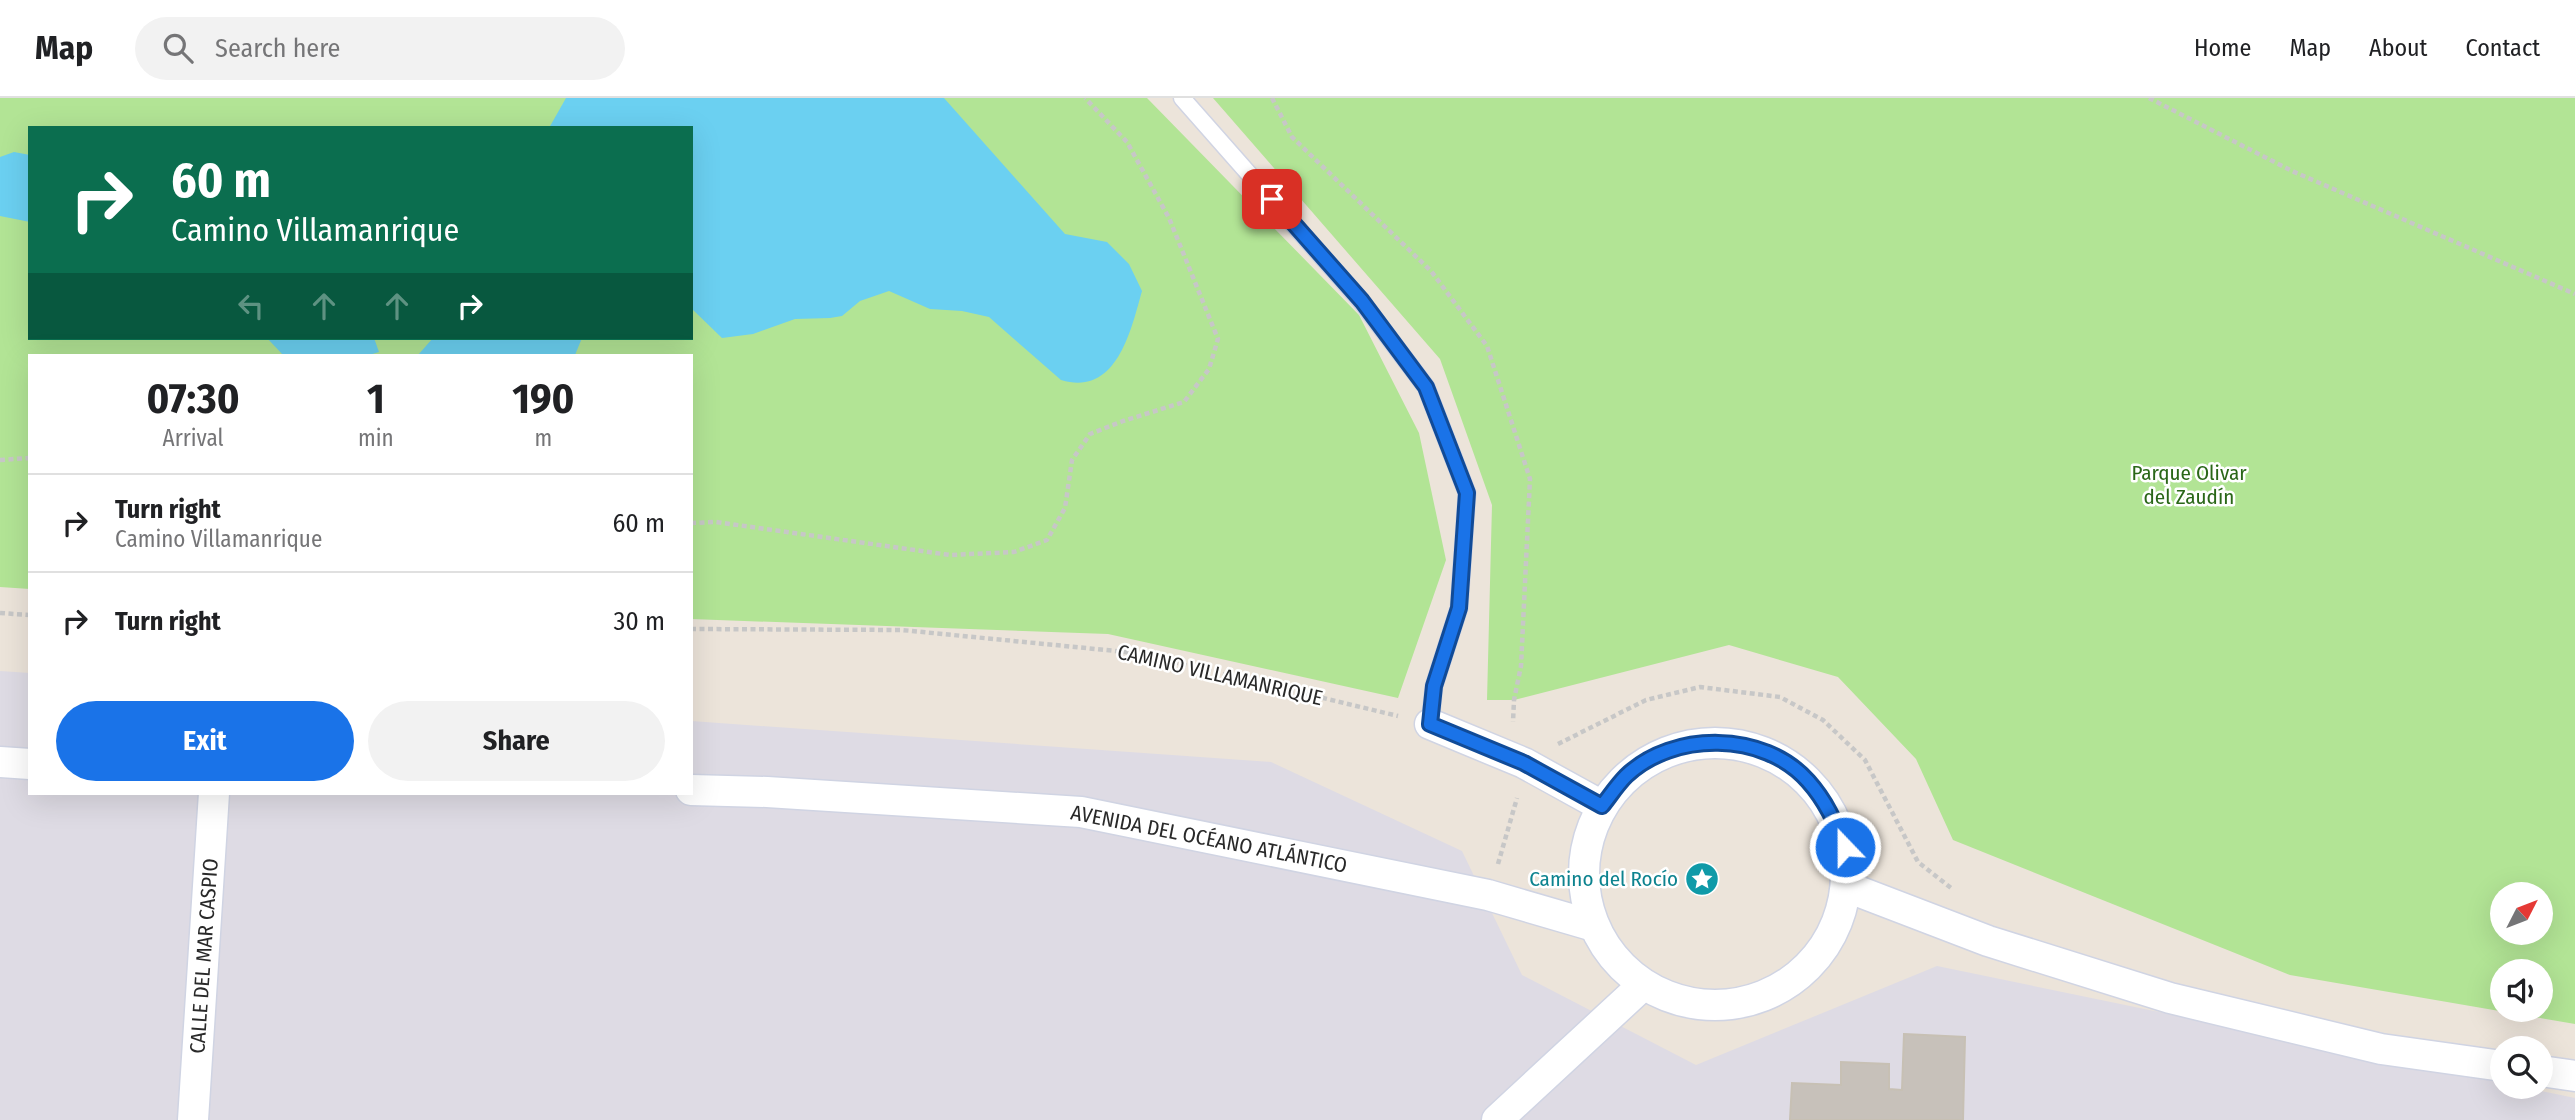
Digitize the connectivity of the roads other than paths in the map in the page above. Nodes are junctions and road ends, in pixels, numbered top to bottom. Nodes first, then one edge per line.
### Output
1 (1182, 98) edge
2 (1430, 724) joint
3 (0, 762) edge
4 (28, 764) edge
5 (693, 790) edge
6 (214, 795) edge
7 (1602, 806) junction
8 (1847, 887) junction
9 (1594, 926) junction
10 (1643, 985) junction
11 (2490, 1064) edge
12 (2553, 1073) edge
13 (2575, 1076) edge
14 (1532, 1090) junction
15 (193, 1120) edge
16 (1497, 1120) edge
17 (1531, 1120) edge

1 - 2 lane
2 - 7 street
3 - 4 street
5 - 9 street, AVENIDA DEL OCÉANO ATLÁNTICO
6 - 15 street, CALLE DEL MAR CASPIO
7 - 8 street
7 - 9 street
8 - 10 street
8 - 11 street
9 - 10 street
10 - 14 street
12 - 13 street
14 - 16 street
14 - 17 street

